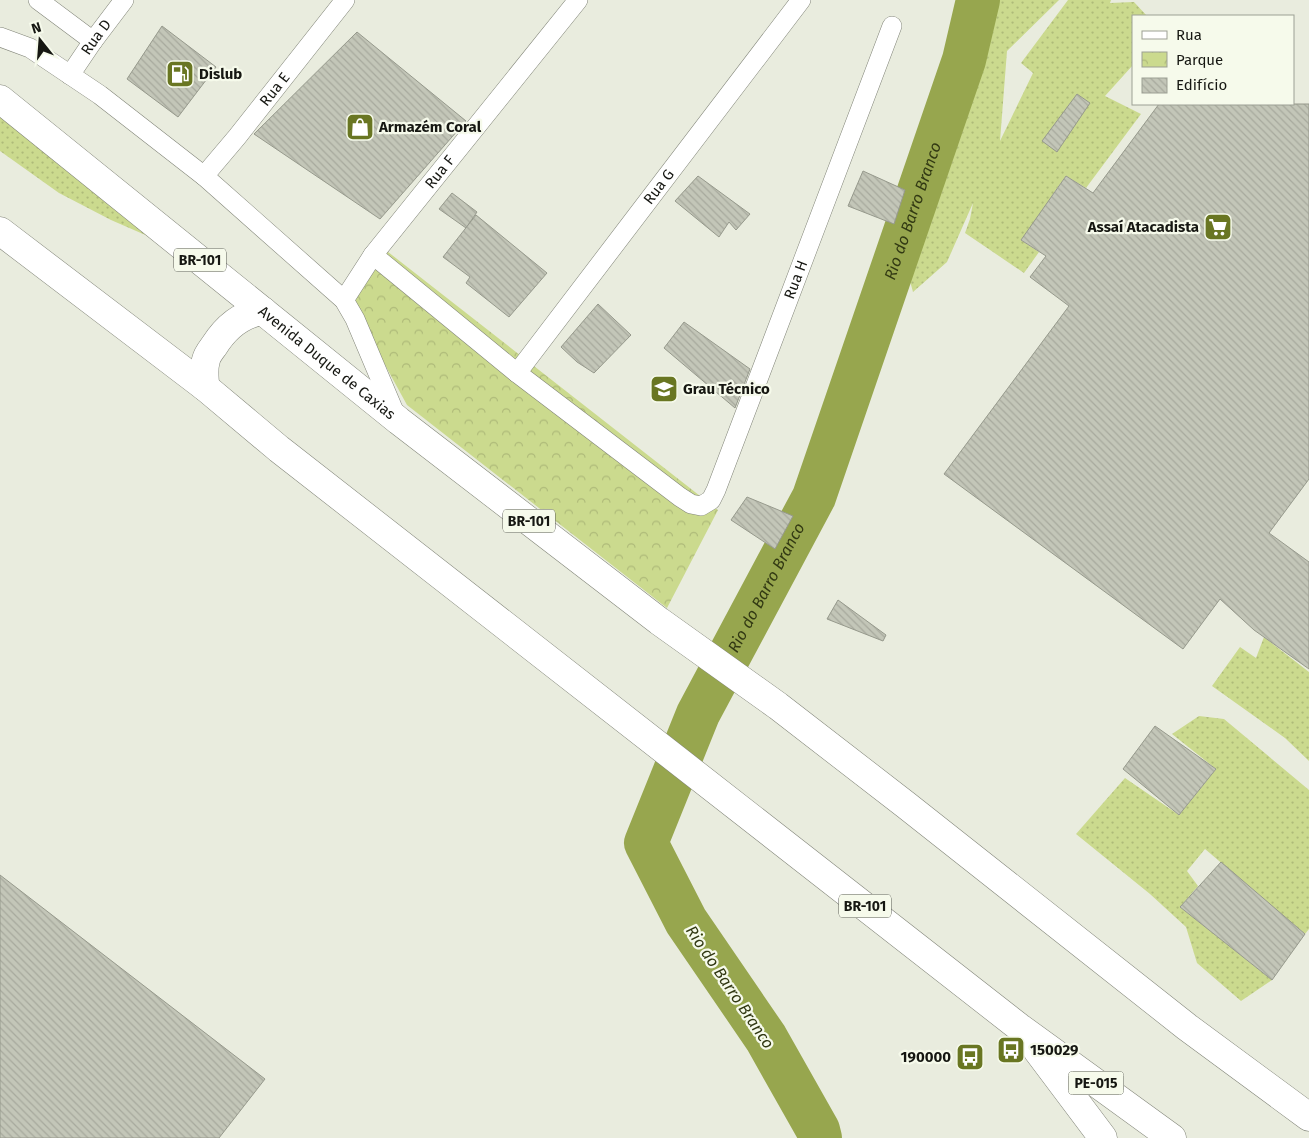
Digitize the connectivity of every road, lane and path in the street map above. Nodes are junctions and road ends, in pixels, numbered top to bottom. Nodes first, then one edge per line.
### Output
1 (38, 0) edge
2 (124, 0) edge
3 (345, 0) edge
4 (578, 0) edge
5 (801, 0) edge
6 (892, 26) dead end
7 (0, 37) edge
8 (93, 41) junction
9 (70, 75) junction
10 (0, 99) edge
11 (204, 176) junction
12 (0, 231) edge
13 (373, 256) junction
14 (344, 300) junction
15 (263, 311) junction
16 (517, 373) junction
17 (205, 387) junction
18 (399, 421) junction
19 (1019, 1027) junction
20 (1309, 1117) edge
21 (1103, 1138) edge
22 (1172, 1138) edge

1 - 8 street
2 - 8 street, Rua D
3 - 11 street, Rua E
4 - 13 street, Rua F
5 - 16 street, Rua G
6 - 16 street, Rua H
7 - 9 street, BR-101
8 - 9 street, Rua D
9 - 11 street, BR-101
10 - 15 highway, Avenida Duque de Caxias / BR-101
11 - 14 street, BR-101
12 - 17 highway, BR-101
13 - 14 street, Rua F
13 - 16 street
14 - 18 street, BR-101
15 - 17 highway
15 - 18 highway, Avenida Duque de Caxias / BR-101
17 - 19 highway, BR-101
18 - 20 highway, Avenida Duque de Caxias / BR-101
19 - 21 highway, BR-101
19 - 22 highway, PE-015

